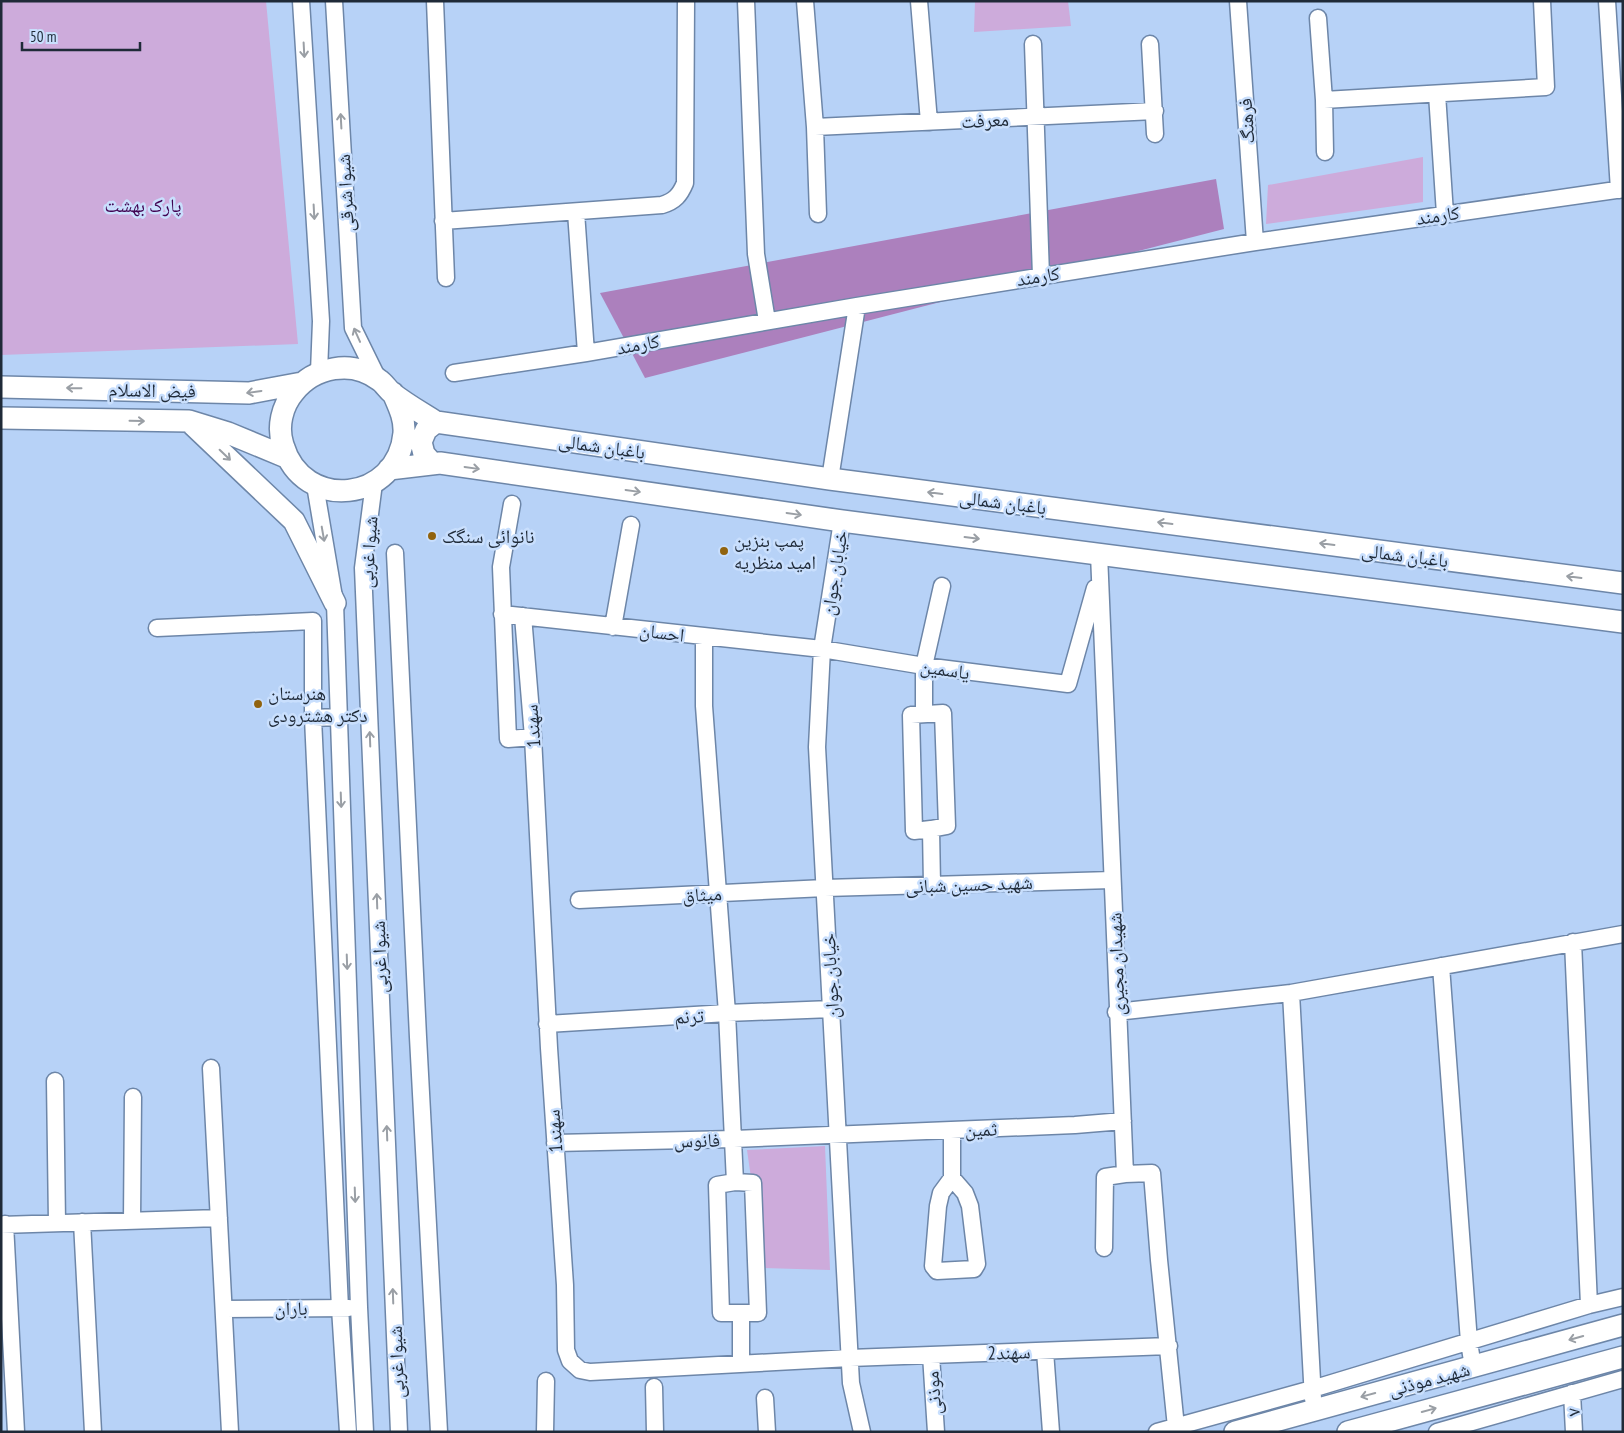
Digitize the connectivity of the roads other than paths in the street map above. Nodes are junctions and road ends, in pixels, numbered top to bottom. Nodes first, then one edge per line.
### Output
1 (301, 1) edge
2 (334, 1) edge
3 (435, 1) edge
4 (686, 1) edge
5 (746, 1) edge
6 (805, 1) edge
7 (920, 1) edge
8 (1238, 1) edge
9 (1542, 1) edge
10 (1607, 1) edge
11 (1318, 18) dead end
12 (1033, 44) dead end
13 (1150, 44) dead end
14 (1437, 94) junction
15 (1324, 100) junction
16 (1155, 111) junction
17 (1035, 117) junction
18 (929, 122) junction
19 (815, 127) junction
20 (1155, 134) dead end
21 (1325, 152) dead end
22 (1621, 190) edge
23 (576, 212) junction
24 (818, 214) dead end
25 (1445, 214) junction
26 (443, 221) junction
27 (1255, 242) junction
28 (1041, 276) junction
29 (446, 278) dead end
30 (857, 306) junction
31 (767, 321) junction
32 (586, 353) junction
33 (454, 373) dead end
34 (310, 377) junction
35 (385, 386) junction
36 (1, 387) edge
37 (1, 418) edge
38 (189, 421) junction
39 (436, 422) junction
40 (286, 457) junction
41 (433, 464) junction
42 (382, 476) junction
43 (830, 479) junction
44 (315, 486) junction
45 (512, 504) dead end
46 (842, 521) junction
47 (631, 525) dead end
48 (395, 553) dead end
49 (1099, 563) junction
50 (1623, 583) edge
51 (942, 586) dead end
52 (335, 603) junction
53 (502, 614) junction
54 (523, 616) junction
55 (1623, 622) edge
56 (613, 627) junction
57 (157, 628) dead end
58 (704, 637) junction
59 (822, 649) junction
60 (924, 666) junction
61 (924, 714) junction
62 (338, 717) junction
63 (312, 718) junction
64 (533, 737) junction
65 (931, 829) junction
66 (1112, 880) junction
67 (932, 885) junction
68 (825, 888) junction
69 (719, 894) junction
70 (579, 900) dead end
71 (1623, 934) edge
72 (1573, 942) junction
73 (1441, 966) junction
74 (1291, 993) junction
75 (832, 1009) junction
76 (1117, 1012) junction
77 (727, 1013) junction
78 (547, 1024) junction
79 (211, 1068) dead end
80 (55, 1081) dead end
81 (133, 1097) dead end
82 (1123, 1121) junction
83 (952, 1130) junction
84 (838, 1134) junction
85 (734, 1139) junction
86 (555, 1143) junction
87 (1125, 1174) junction
88 (952, 1178) junction
89 (735, 1182) junction
90 (218, 1218) junction
91 (132, 1221) junction
92 (82, 1222) junction
93 (57, 1223) junction
94 (3, 1225) edge
95 (1104, 1248) dead end
96 (1623, 1297) edge
97 (1590, 1305) junction
98 (359, 1307) junction
99 (340, 1308) junction
100 (224, 1309) junction
101 (741, 1313) junction
102 (1623, 1325) edge
103 (1469, 1342) junction
104 (1168, 1346) junction
105 (1045, 1350) junction
106 (931, 1355) junction
107 (1623, 1357) edge
108 (850, 1358) junction
109 (741, 1364) junction
110 (1473, 1367) junction
111 (1623, 1379) edge
112 (546, 1381) dead end
113 (654, 1387) dead end
114 (1572, 1393) junction
115 (765, 1398) dead end
116 (1313, 1399) junction
117 (1176, 1426) junction
118 (1445, 1430) edge
119 (16, 1432) edge
120 (93, 1432) edge
121 (230, 1432) edge
122 (348, 1432) edge
123 (366, 1432) edge
124 (399, 1432) edge
125 (439, 1432) edge
126 (545, 1432) edge
127 (656, 1432) edge
128 (767, 1432) edge
129 (862, 1432) edge
130 (936, 1432) edge
131 (1051, 1432) edge
132 (1157, 1432) edge
133 (1235, 1432) edge
134 (1348, 1432) edge
135 (1574, 1432) edge

1 -> 34 street, شیوا شرقی
35 -> 2 street, شیوا شرقی
3 - 26 street
4 - 23 street
5 - 31 street
6 - 19 street
7 - 18 street
8 - 27 street, فرهنگ
9 - 14 street
10 - 22 street
11 - 15 street
12 - 17 street
13 - 16 street
14 - 15 street
14 - 25 street
15 - 21 street
16 - 17 street, معرفت
16 - 20 street
17 - 18 street, معرفت
17 - 28 street
18 - 19 street, معرفت
19 - 24 street
22 - 25 street, کارمند
23 - 26 street
23 - 32 street
25 - 27 street, کارمند
26 - 29 street
27 - 28 street, کارمند
28 - 30 street, کارمند
30 - 31 street, کارمند
30 - 43 street
31 - 32 street, کارمند
32 - 33 street, کارمند
34 - 35 main road
34 -> 36 main road, فیض الاسلام
34 - 40 main road
35 - 39 main road, باغبان شمالی
35 - 42 main road
37 -> 38 main road, فیض الاسلام
38 - 40 main road, فیض الاسلام
38 -> 52 main road
39 - 41 main road
39 - 43 main road, باغبان شمالی
40 - 44 main road
41 - 42 main road, باغبان شمالی
41 -> 46 main road, باغبان شمالی
42 - 44 main road
124 -> 42 street, شیوا غربی
50 -> 43 main road, باغبان شمالی
44 -> 52 street, شیوا غربی
45 - 53 street
46 -> 49 main road, باغبان شمالی
46 - 59 street, خیابان جوان
47 - 56 street
48 - 125 street
49 - 55 main road, باغبان شمالی
49 - 60 street, یاسمین
49 - 66 street, شهیدان مجیری
51 - 60 street
52 - 62 street, شیوا غربی
53 - 54 street, احسان
53 - 64 street
54 - 56 street, احسان
54 - 64 street, 1سهند
56 - 58 street, احسان
57 - 63 street
58 - 59 street, احسان
58 - 69 street
59 - 60 street, یاسمین
59 - 68 street, خیابان جوان
60 - 61 street
61 - 65 street
61 - 65 street
62 - 63 street
62 -> 98 street, شیوا غربی
63 - 99 street
64 - 78 street, 1سهند
65 - 67 street
66 - 67 street, شهید حسین شبانی
66 - 76 street, شهیدان مجیری
67 - 68 street, شهید حسین شبانی
68 - 69 street, میثاق
68 - 75 street, خیابان جوان
69 - 70 street, میثاق
69 - 77 street
71 - 72 street
72 - 73 street
72 - 97 street
73 - 74 street
73 - 103 street
74 - 76 street
74 - 116 street
75 - 77 street, ترنم
75 - 84 street, خیابان جوان
76 - 82 street, شهیدان مجیری
77 - 78 street, ترنم
77 - 85 street
78 - 86 street, 1سهند
79 - 90 street
80 - 93 street
81 - 91 street
82 - 83 street, ثمین
82 - 87 street, شهیدان مجیری
83 - 84 street, ثمین
83 - 88 street
84 - 85 street, فانوس
84 - 108 street, خیابان جوان
85 - 86 street, فانوس
85 - 89 street
86 - 109 street, 1سهند
87 - 95 street
87 - 104 street
88 - 88 street
89 - 101 street
89 - 101 street
90 - 91 street
90 - 100 street
91 - 92 street
92 - 93 street
92 - 120 street
93 - 94 street
94 - 119 street
96 - 97 street
97 - 103 street
98 - 99 street, باران
98 - 123 street, شیوا غربی
99 - 100 street, باران
99 - 122 street
100 - 121 street
101 - 109 street
102 -> 110 main road, شهید موذنی
103 - 110 street
103 - 116 street
104 - 105 street, 2سهند
104 - 117 street
105 - 106 street, 2سهند
105 - 131 street
106 - 108 street, 2سهند
106 - 130 street, موذنی
134 -> 107 main road, شهید موذنی
108 - 109 street, 1سهند
108 - 129 street, خیابان جوان
110 -> 116 main road, شهید موذنی
111 - 114 street
112 - 126 street
113 - 127 street
114 - 118 street
114 - 135 street, ۷
115 - 128 street
116 - 117 street
116 - 133 main road, شهید موذنی
117 - 132 street

